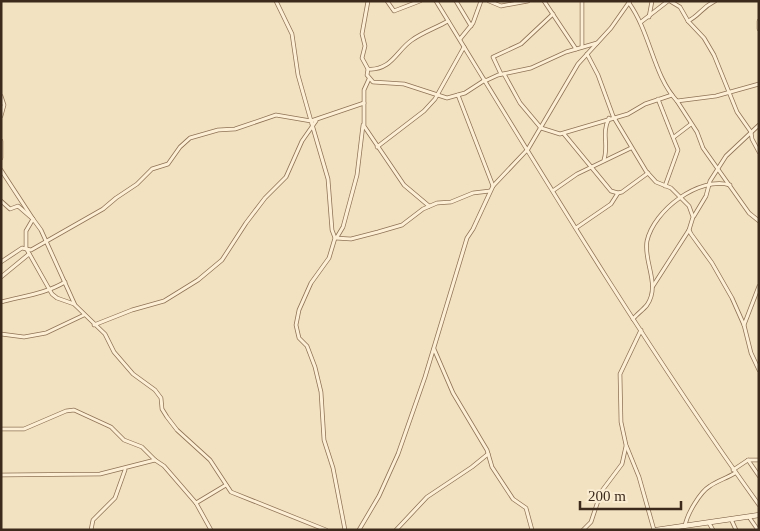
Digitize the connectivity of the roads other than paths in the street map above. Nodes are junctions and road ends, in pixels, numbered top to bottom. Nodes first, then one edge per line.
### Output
1 (276, 1) edge
2 (368, 1) edge
3 (387, 1) edge
4 (420, 1) edge
5 (436, 1) edge
6 (456, 1) edge
7 (480, 1) edge
8 (489, 1) edge
9 (528, 1) edge
10 (544, 1) edge
11 (582, 1) edge
12 (652, 1) edge
13 (669, 1) edge
14 (715, 1) edge
15 (629, 2) edge
16 (554, 14) junction
17 (649, 18) junction
18 (448, 21) junction
19 (688, 21) junction
20 (759, 21) edge
21 (641, 22) junction
22 (471, 26) junction
23 (759, 29) edge
24 (459, 40) junction
25 (597, 43) junction
26 (464, 47) junction
27 (582, 47) junction
28 (576, 49) junction
29 (587, 54) junction
30 (368, 69) junction
31 (503, 74) junction
32 (369, 79) junction
33 (485, 81) junction
34 (759, 84) edge
35 (729, 92) junction
36 (437, 95) junction
37 (458, 95) junction
38 (672, 95) junction
39 (1, 96) edge
40 (658, 99) junction
41 (677, 101) junction
42 (364, 103) junction
43 (611, 112) junction
44 (1, 116) edge
45 (608, 118) junction
46 (614, 118) junction
47 (312, 123) junction
48 (691, 124) junction
49 (363, 125) junction
50 (759, 125) edge
51 (540, 128) junction
52 (752, 132) junction
53 (564, 134) junction
54 (674, 137) junction
55 (1, 141) edge
56 (379, 148) junction
57 (631, 148) junction
58 (528, 149) junction
59 (759, 152) edge
60 (1, 158) edge
61 (604, 160) junction
62 (592, 167) junction
63 (719, 168) junction
64 (1, 170) edge
65 (648, 173) junction
66 (709, 184) junction
67 (730, 185) junction
68 (493, 186) junction
69 (665, 186) junction
70 (554, 190) junction
71 (490, 192) junction
72 (618, 193) junction
73 (680, 196) junction
74 (1, 201) edge
75 (429, 206) junction
76 (693, 217) junction
77 (33, 219) junction
78 (759, 221) edge
79 (576, 228) junction
80 (689, 230) junction
81 (336, 237) junction
82 (46, 242) junction
83 (27, 248) junction
84 (30, 254) junction
85 (1, 262) edge
86 (1, 277) edge
87 (65, 282) junction
88 (759, 286) edge
89 (652, 287) junction
90 (49, 291) junction
91 (1, 302) edge
92 (75, 305) junction
93 (84, 314) junction
94 (633, 318) junction
95 (744, 324) junction
96 (94, 325) junction
97 (641, 330) junction
98 (1, 334) edge
99 (434, 349) junction
100 (759, 370) edge
101 (1, 429) edge
102 (626, 445) junction
103 (488, 454) junction
104 (155, 460) junction
105 (748, 460) junction
106 (759, 460) edge
107 (126, 469) junction
108 (734, 471) junction
109 (1, 475) edge
110 (759, 476) edge
111 (226, 485) junction
112 (196, 503) junction
113 (759, 505) edge
114 (759, 515) edge
115 (748, 516) junction
116 (731, 519) junction
117 (709, 523) junction
118 (685, 526) junction
119 (91, 530) edge
120 (211, 530) edge
121 (326, 530) edge
122 (346, 530) edge
123 (359, 530) edge
124 (396, 530) edge
125 (532, 530) edge
126 (583, 530) edge
127 (655, 530) edge
128 (713, 530) edge
129 (736, 530) edge
130 (758, 530) edge

1 - 47 street
2 - 30 street
3 - 4 street
5 - 18 street
6 - 22 street
7 - 22 street
8 - 9 street
10 - 16 street
11 - 27 street
12 - 17 street
13 - 17 street
13 - 19 street
14 - 19 street
15 - 21 street
15 - 25 street
16 - 28 street
16 - 31 street
17 - 21 street
18 - 24 street
18 - 30 street
19 - 35 street
20 - 23 street
21 - 38 street
22 - 24 street
24 - 26 street
25 - 27 street
25 - 29 street
26 - 33 street
26 - 36 street
27 - 28 street
28 - 31 street
29 - 43 street
29 - 51 street
30 - 32 street
31 - 33 street
31 - 51 street
32 - 36 street
32 - 42 street
33 - 37 street
33 - 58 street
34 - 35 street
35 - 41 street
35 - 52 street
36 - 37 street
36 - 56 street
37 - 68 street
38 - 40 street
38 - 41 street
39 - 44 street
40 - 46 street
40 - 54 street
41 - 48 street
42 - 47 street
42 - 49 street
43 - 45 street
43 - 46 street
45 - 46 street
45 - 53 street
45 - 61 street
46 - 57 street
47 - 81 street
47 - 82 street
47 - 96 street
48 - 54 street
48 - 63 street
49 - 56 street
49 - 81 street
50 - 52 street
51 - 53 street
51 - 58 street
52 - 59 street
52 - 63 street
53 - 62 street
54 - 69 street
55 - 60 street
56 - 75 street
57 - 61 street
57 - 65 street
58 - 68 street
58 - 70 street
61 - 62 street
62 - 70 street
62 - 72 street
63 - 66 street
63 - 67 street
64 - 77 street
65 - 69 street
65 - 72 street
66 - 67 street
66 - 73 street
66 - 76 street
67 - 78 street
68 - 71 street
69 - 73 street
70 - 79 street
71 - 75 street
71 - 99 street
72 - 79 street
73 - 76 street
73 - 89 street
74 - 77 street
75 - 81 street
76 - 80 street
77 - 82 street
77 - 83 street
79 - 94 street
80 - 89 street
80 - 95 street
81 - 122 street
82 - 83 street
82 - 87 street
83 - 84 street
83 - 85 street
84 - 86 street
84 - 90 street
87 - 90 street
87 - 92 street
88 - 95 street
89 - 94 street
90 - 91 street
90 - 92 street
92 - 93 street
93 - 96 street
93 - 98 street
94 - 97 street
95 - 100 street
96 - 111 street
97 - 102 street
97 - 108 street
99 - 103 street
99 - 123 street
101 - 104 street
102 - 126 street
102 - 127 street
103 - 124 street
103 - 125 street
104 - 107 street
104 - 112 street
105 - 106 street
105 - 108 street
105 - 110 street
107 - 109 street
107 - 119 street
108 - 113 street
108 - 118 street
111 - 112 street
111 - 121 street
112 - 120 street
114 - 115 street
115 - 116 street
115 - 130 street
116 - 117 street
116 - 129 street
117 - 118 street
117 - 128 street
118 - 127 street

